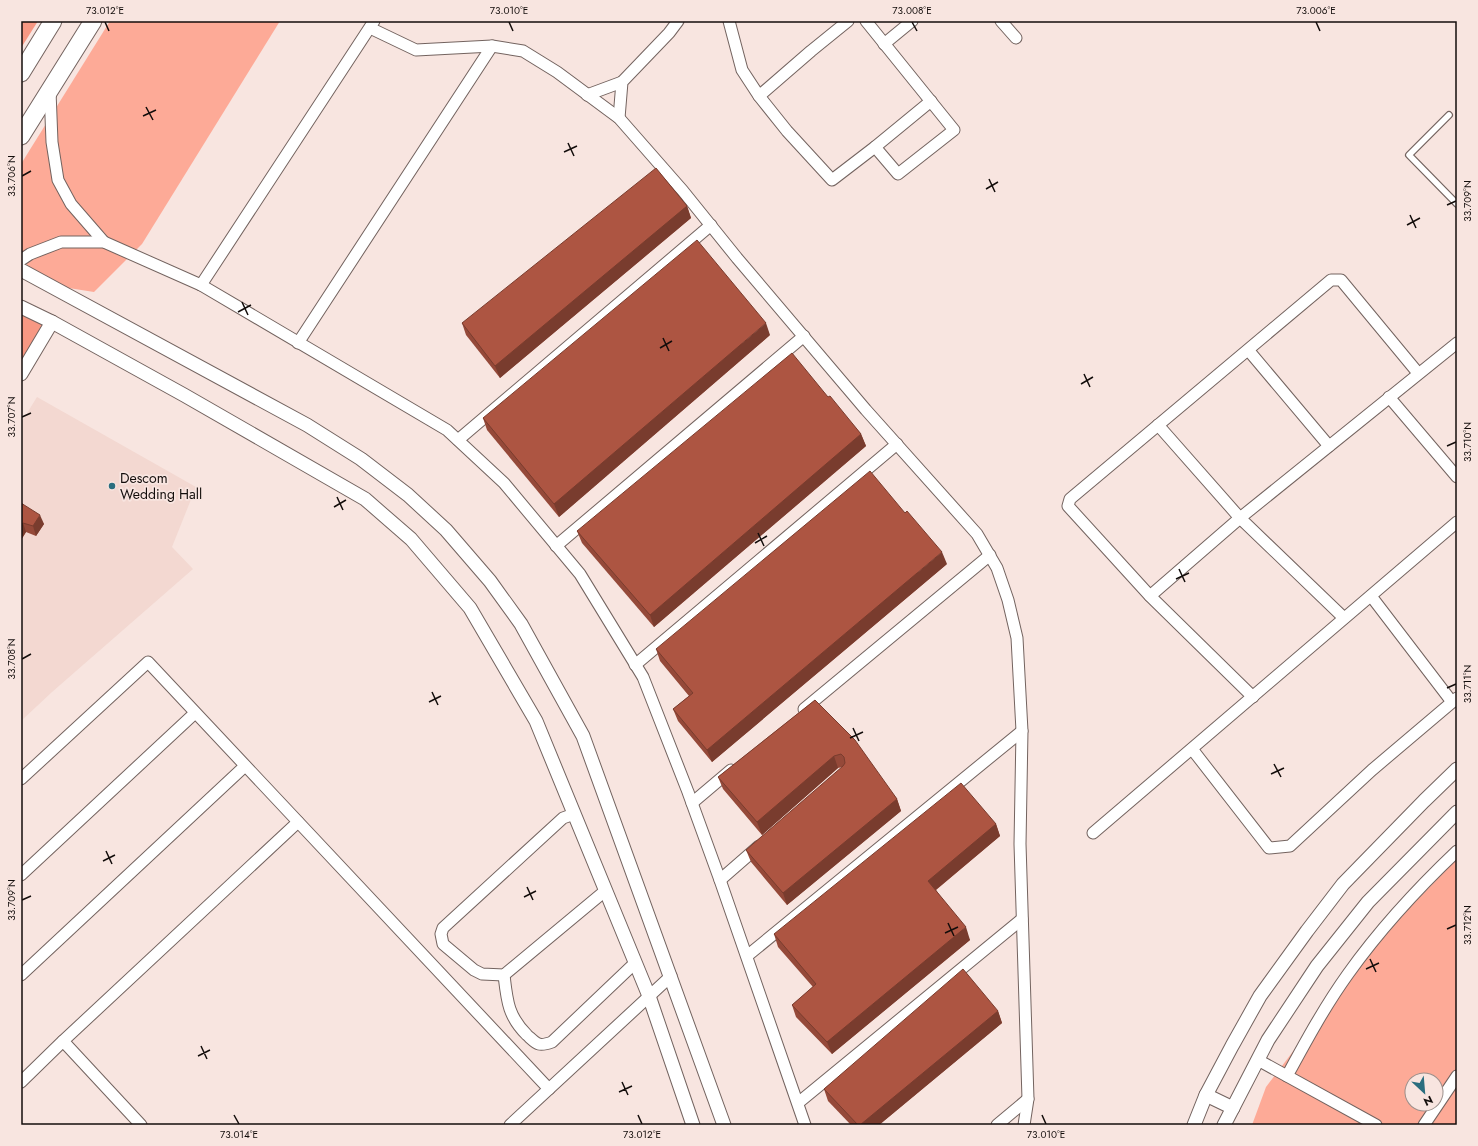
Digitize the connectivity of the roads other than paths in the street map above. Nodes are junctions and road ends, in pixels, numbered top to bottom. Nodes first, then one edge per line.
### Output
1 (53, 21) edge
2 (93, 21) edge
3 (678, 21) edge
4 (729, 21) edge
5 (848, 21) edge
6 (866, 21) edge
7 (912, 21) edge
8 (1001, 21) edge
9 (372, 25) edge
10 (1016, 38) dead end
11 (884, 44) junction
12 (492, 46) junction
13 (21, 73) edge
14 (622, 82) junction
15 (50, 91) junction
16 (587, 94) junction
17 (759, 96) junction
18 (931, 101) junction
19 (1449, 115) dead end
20 (619, 118) junction
21 (21, 136) edge
22 (875, 147) junction
23 (1457, 204) edge
24 (711, 225) junction
25 (104, 242) junction
26 (21, 260) edge
27 (21, 270) edge
28 (201, 285) junction
29 (21, 307) edge
30 (52, 322) junction
31 (804, 336) junction
32 (298, 343) junction
33 (1457, 343) edge
34 (1249, 350) junction
35 (1418, 373) junction
36 (21, 374) edge
37 (1389, 397) junction
38 (1158, 425) junction
39 (458, 440) junction
40 (898, 444) junction
41 (1329, 446) junction
42 (1457, 477) edge
43 (1240, 518) junction
44 (1457, 522) edge
45 (556, 546) junction
46 (990, 555) junction
47 (1150, 596) junction
48 (1371, 596) junction
49 (1344, 618) junction
50 (635, 665) junction
51 (1252, 697) junction
52 (1454, 700) edge
53 (195, 713) junction
54 (795, 717) edge
55 (1022, 731) junction
56 (1192, 749) junction
57 (740, 762) edge
58 (245, 766) junction
59 (1456, 772) edge
60 (21, 779) edge
61 (692, 803) junction
62 (1457, 812) edge
63 (574, 814) junction
64 (298, 822) junction
65 (1093, 833) dead end
66 (767, 839) edge
67 (1457, 851) edge
68 (21, 875) edge
69 (720, 880) junction
70 (606, 890) junction
71 (1022, 919) junction
72 (747, 956) junction
73 (635, 963) junction
74 (21, 975) edge
75 (504, 975) junction
76 (670, 976) junction
77 (649, 996) junction
78 (63, 1041) junction
79 (1258, 1060) junction
80 (1287, 1076) junction
81 (1457, 1076) edge
82 (21, 1082) edge
83 (549, 1089) junction
84 (1206, 1095) junction
85 (1028, 1099) junction
86 (798, 1103) junction
87 (1233, 1108) junction
88 (141, 1125) edge
89 (510, 1125) edge
90 (693, 1125) edge
91 (724, 1125) edge
92 (806, 1125) edge
93 (996, 1125) edge
94 (1024, 1125) edge
95 (1194, 1125) edge
96 (1224, 1125) edge
97 (1376, 1125) edge
98 (1424, 1125) edge

1 - 13 main road
2 - 15 main road
3 - 14 street
4 - 17 street
5 - 17 street
6 - 11 street
7 - 11 street
8 - 10 street
9 - 12 street
9 - 28 street
11 - 18 street
12 - 16 street
12 - 32 street
14 - 16 street
14 - 20 street
15 - 21 main road
15 - 25 street
16 - 20 street
17 - 22 street
18 - 22 street
18 - 22 street
19 - 23 lane
20 - 24 street
24 - 31 street
24 - 39 street
25 - 26 street
25 - 28 street
27 - 76 street
28 - 32 street
29 - 30 street
30 - 36 street
30 - 63 street
31 - 40 street
31 - 45 street
32 - 39 street
33 - 35 street
34 - 35 street
34 - 38 street
34 - 41 street
35 - 37 street
37 - 41 street
37 - 42 street
38 - 43 street
38 - 47 street
39 - 45 street
40 - 46 street
40 - 50 street
41 - 43 street
43 - 47 street
43 - 49 street
44 - 48 street
45 - 50 street
46 - 54 street
46 - 55 street
47 - 51 street
48 - 49 street
48 - 52 street
49 - 51 street
50 - 61 street
51 - 56 street
52 - 56 street
53 - 58 street
53 - 60 street
53 - 68 street
55 - 71 street
55 - 72 street
56 - 65 street
57 - 61 street
58 - 64 street
58 - 74 street
59 - 84 street
61 - 69 street
62 - 79 street
63 - 70 street
63 - 75 street
64 - 78 street
64 - 83 street
66 - 69 street
67 - 80 street
69 - 72 street
70 - 73 street
70 - 75 street
71 - 85 street
71 - 86 street
72 - 86 street
73 - 75 street
73 - 77 street
76 - 77 street
76 - 91 street
77 - 83 street
77 - 90 street
78 - 82 street
78 - 88 street
79 - 80 street
79 - 87 street
80 - 97 street
81 - 98 street
83 - 89 street
84 - 87 street
84 - 95 street
85 - 93 street
85 - 94 street
86 - 92 street
87 - 96 street

